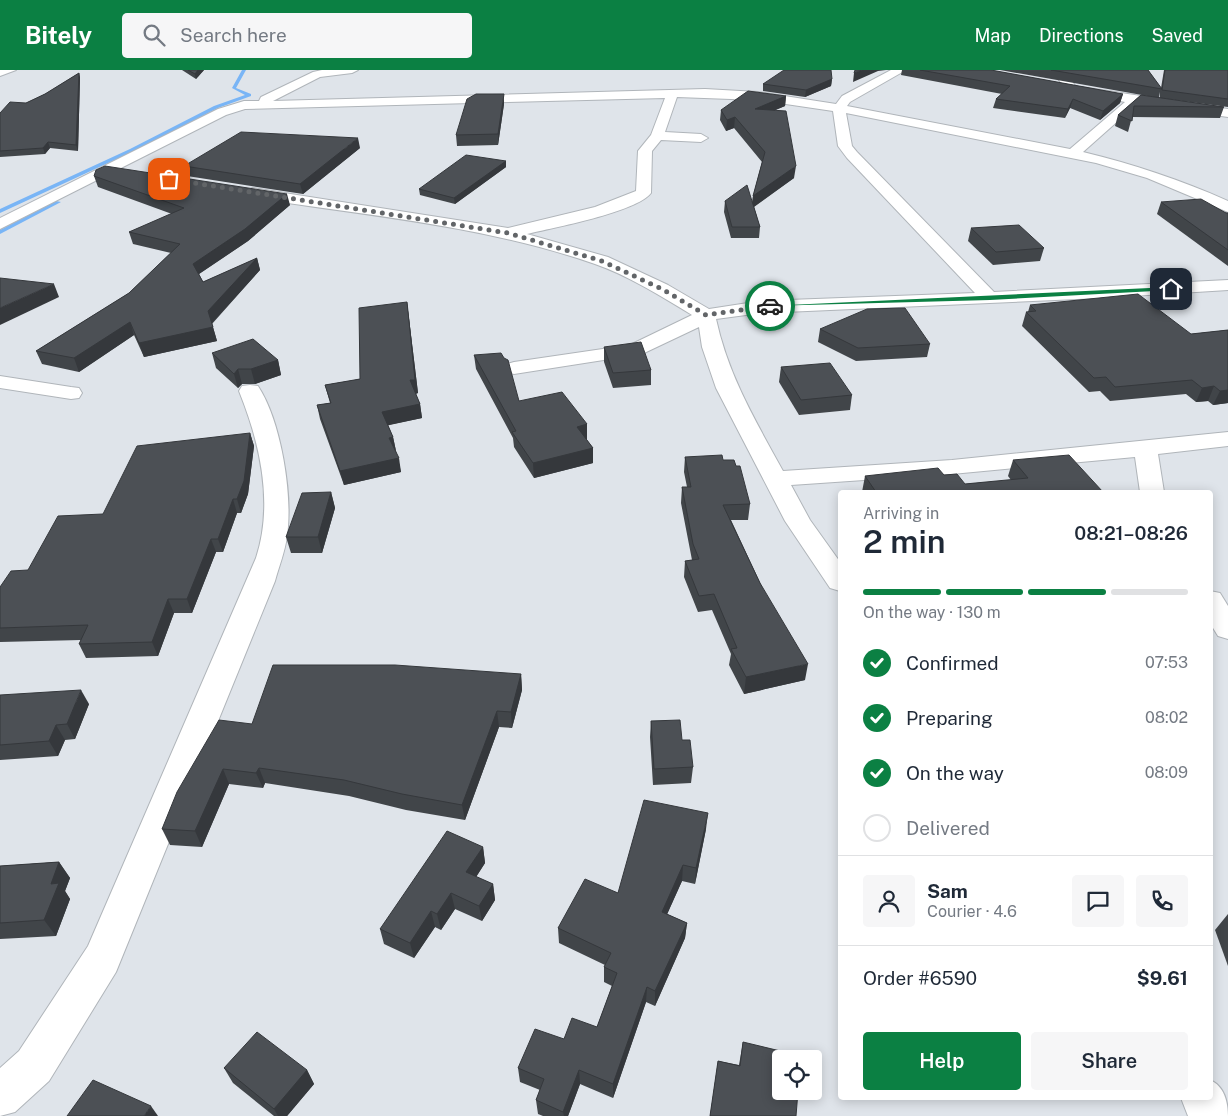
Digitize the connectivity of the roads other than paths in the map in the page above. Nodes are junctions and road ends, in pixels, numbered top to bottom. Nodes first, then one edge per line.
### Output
1 (10, 70) edge
2 (352, 70) edge
3 (900, 70) edge
4 (1058, 70) edge
5 (0, 73) edge
6 (1052, 84) edge
7 (1070, 87) junction
8 (672, 94) junction
9 (1134, 100) junction
10 (257, 104) junction
11 (839, 109) junction
12 (1228, 113) edge
13 (657, 136) junction
14 (701, 138) dead end
15 (1073, 153) junction
16 (110, 170) junction
17 (139, 175) edge
18 (237, 190) edge
19 (1228, 207) edge
20 (0, 224) edge
21 (508, 233) junction
22 (1228, 285) edge
23 (990, 298) junction
24 (706, 315) junction
25 (514, 368) dead end
26 (0, 382) edge
27 (250, 392) dead end
28 (71, 393) dead end
29 (1228, 439) edge
30 (1146, 449) junction
31 (774, 479) junction
32 (1152, 490) edge
33 (838, 579) edge
34 (1213, 605) edge
35 (1228, 628) edge
36 (0, 1097) edge
37 (1203, 1100) edge
38 (1212, 1116) edge

1 - 5 street
2 - 10 street
3 - 11 street
4 - 7 street
6 - 7 street
7 - 9 street
8 - 10 street
8 - 11 street
8 - 13 street
9 - 12 street
9 - 15 street
10 - 16 street
11 - 15 street
11 - 23 street
13 - 14 street
13 - 21 street
15 - 19 street
16 - 17 street
16 - 20 street
18 - 21 street
21 - 24 street
22 - 23 street
23 - 24 street
24 - 25 street
24 - 31 street
26 - 28 street
27 - 36 street
29 - 30 street
30 - 31 street
30 - 32 street
31 - 33 street
34 - 35 street
37 - 38 street

